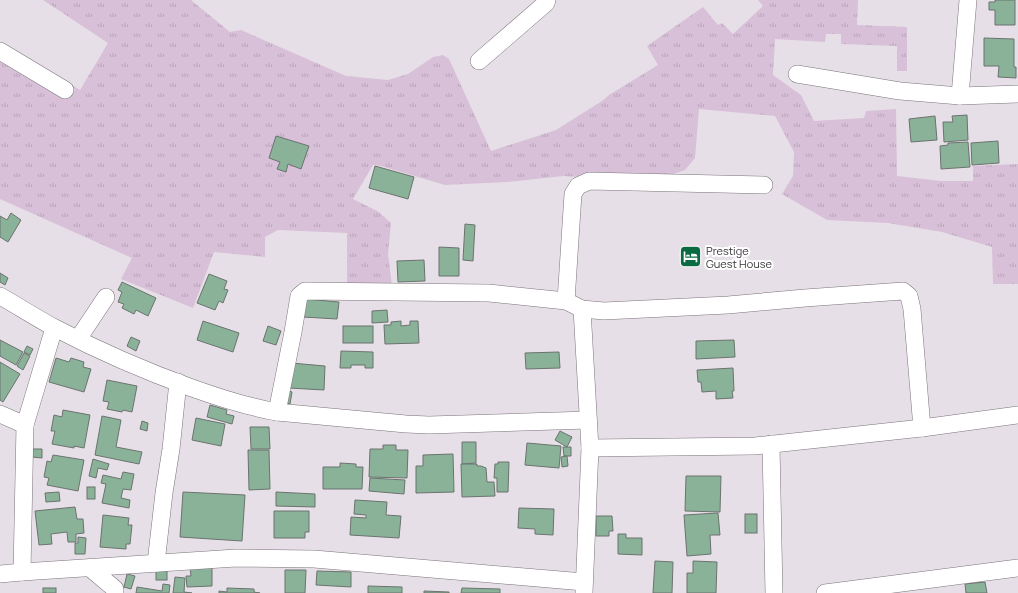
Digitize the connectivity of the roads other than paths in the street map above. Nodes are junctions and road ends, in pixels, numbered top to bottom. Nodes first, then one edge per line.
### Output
1 (547, 0) edge
2 (968, 0) edge
3 (0, 52) edge
4 (479, 61) dead end
5 (797, 74) dead end
6 (65, 90) dead end
7 (1018, 94) edge
8 (960, 96) junction
9 (764, 185) dead end
10 (0, 296) edge
11 (106, 297) dead end
12 (566, 301) junction
13 (582, 309) junction
14 (54, 328) junction
15 (78, 339) junction
16 (178, 382) junction
17 (277, 412) junction
18 (0, 414) edge
19 (1018, 415) edge
20 (588, 420) junction
21 (25, 425) junction
22 (922, 428) junction
23 (771, 444) junction
24 (590, 448) junction
25 (156, 563) junction
26 (90, 568) junction
27 (1018, 568) edge
28 (22, 572) junction
29 (0, 574) edge
30 (584, 587) edge
31 (116, 593) edge
32 (774, 593) edge
33 (825, 593) edge

1 - 4 street
2 - 8 street
3 - 6 street
5 - 8 street
7 - 8 street
9 - 12 street
10 - 14 street
11 - 15 street
12 - 13 street
12 - 17 street
13 - 20 street
13 - 22 street
14 - 15 street
14 - 21 street
15 - 16 street
16 - 17 street
16 - 25 street
17 - 20 street
18 - 21 street
19 - 22 street
20 - 24 street
21 - 28 street
22 - 23 street
23 - 24 street
23 - 32 street
24 - 30 street
25 - 26 street
25 - 30 street
26 - 28 street
26 - 31 street
27 - 33 street
28 - 29 street

